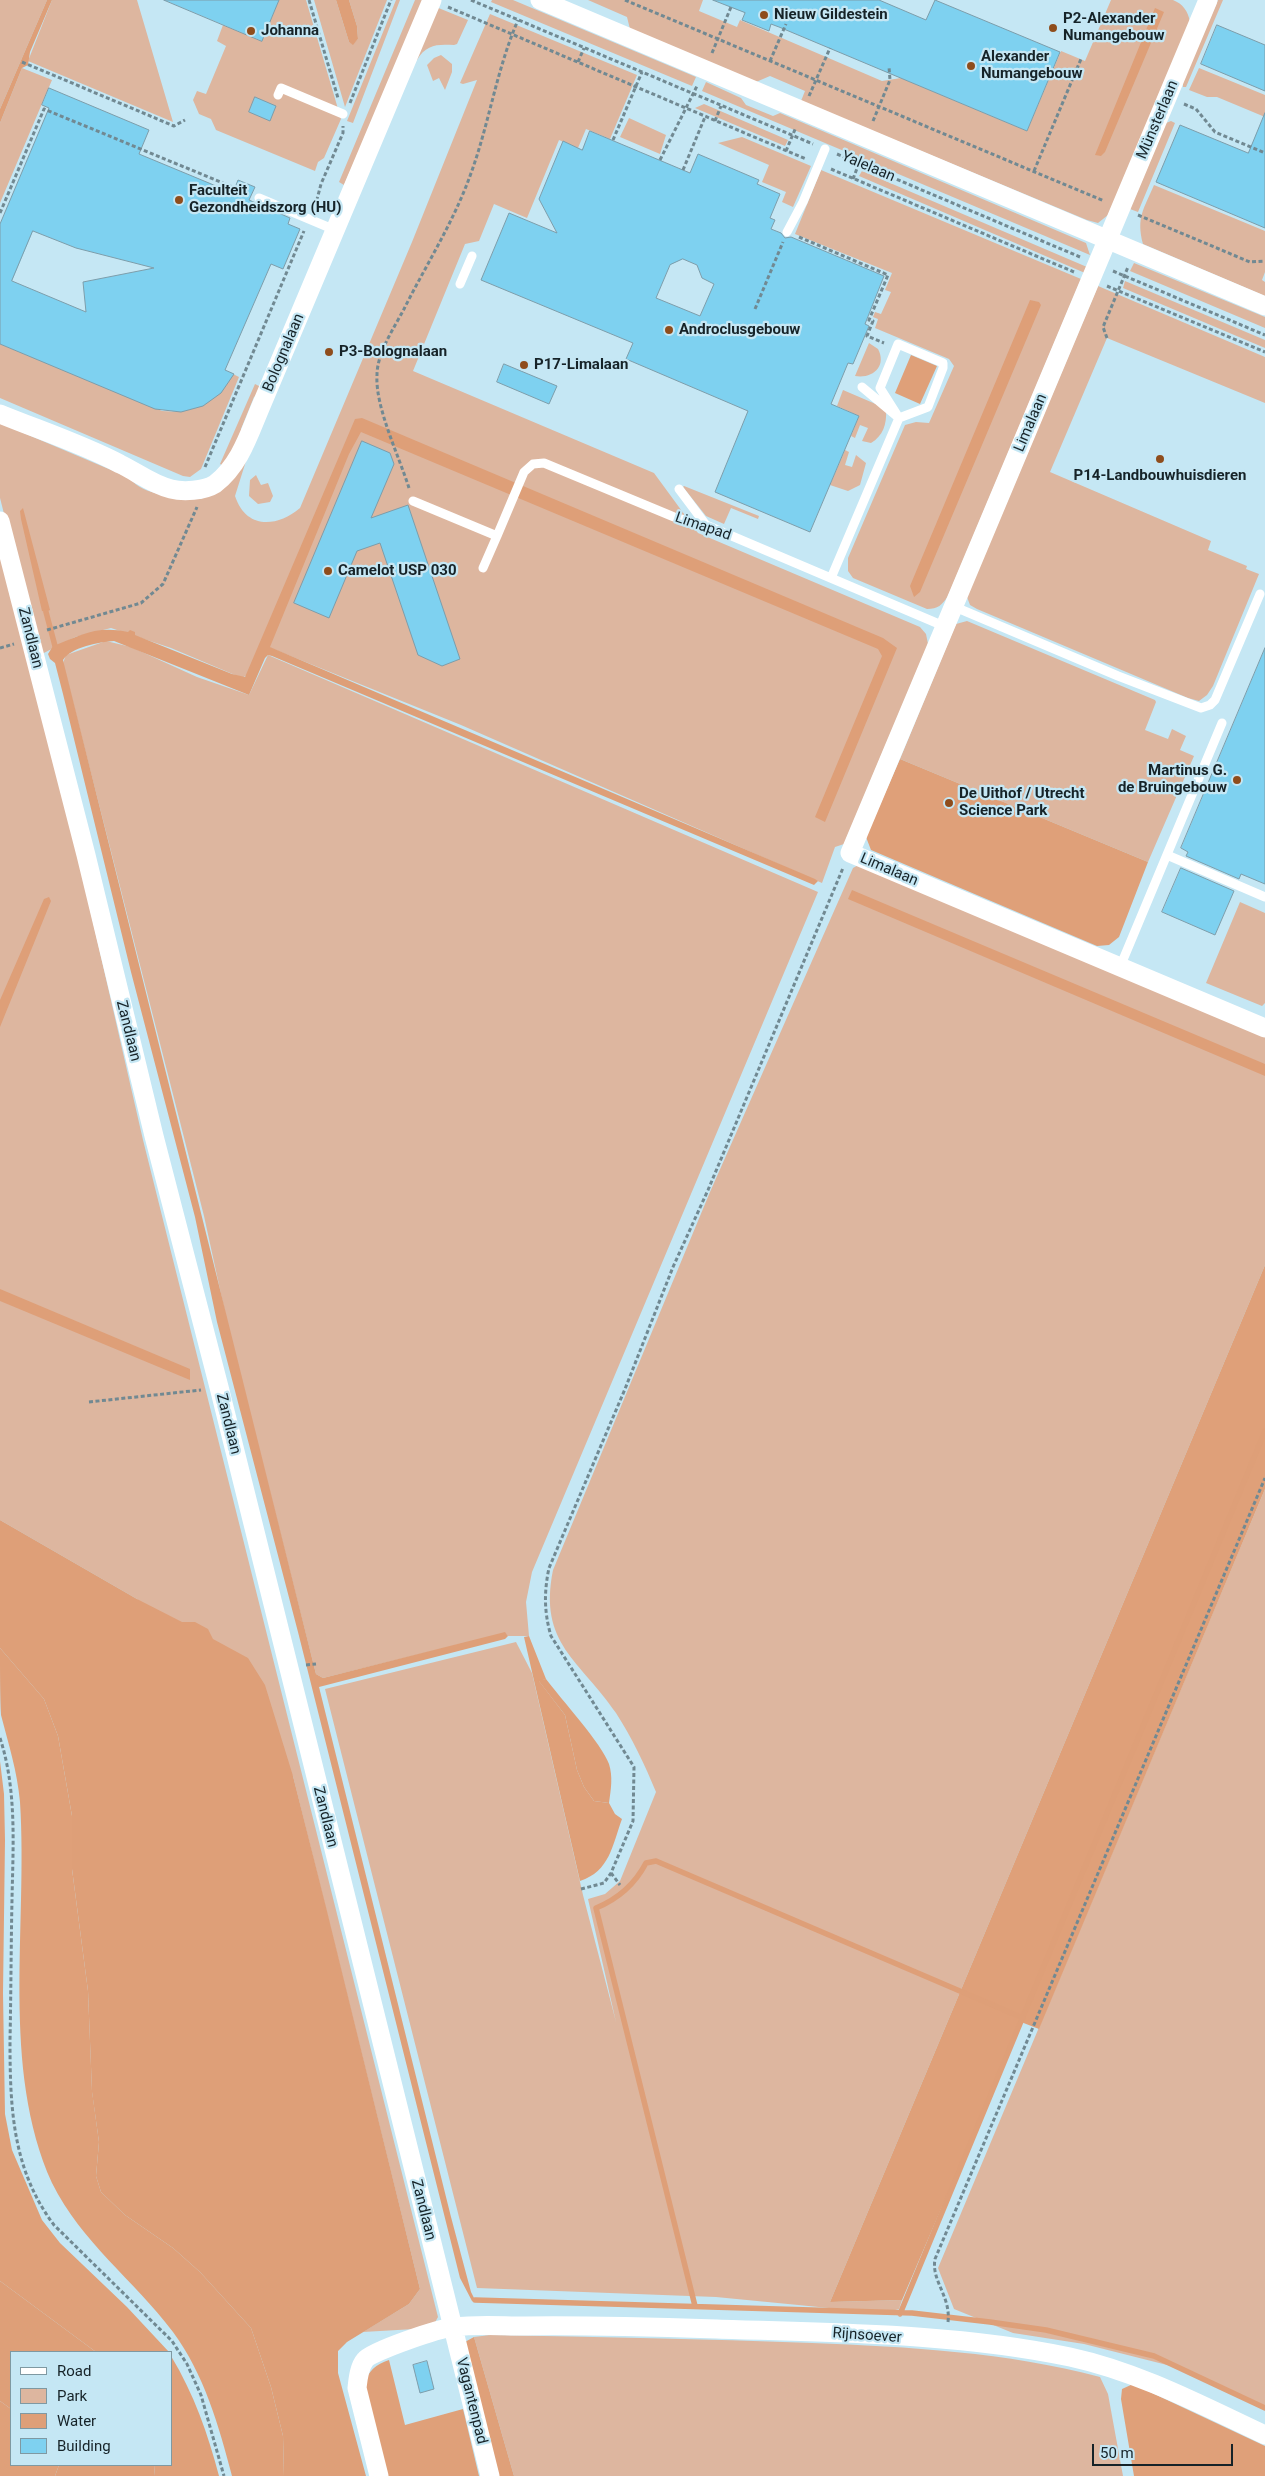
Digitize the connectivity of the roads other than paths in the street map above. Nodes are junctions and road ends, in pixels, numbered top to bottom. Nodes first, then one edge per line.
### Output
1 (432, 0) edge
2 (540, 0) edge
3 (1206, 1) edge
4 (278, 95) dead end
5 (345, 111) road end
6 (825, 149) road end
7 (259, 198) road end
8 (335, 230) junction
9 (787, 232) road end
10 (1108, 239) junction
11 (472, 256) dead end
12 (460, 284) dead end
13 (1265, 306) edge
14 (862, 387) dead end
15 (0, 414) edge
16 (899, 418) junction
17 (679, 489) dead end
18 (413, 501) road end
19 (0, 521) edge
20 (706, 525) junction
21 (497, 536) junction
22 (483, 568) dead end
23 (831, 578) junction
24 (1260, 594) dead end
25 (955, 607) junction
26 (946, 627) junction
27 (1222, 723) dead end
28 (1167, 855) junction
29 (1265, 897) edge
30 (1120, 967) junction
31 (1265, 1028) edge
32 (452, 2327) junction
33 (1265, 2435) edge
34 (379, 2476) edge
35 (490, 2476) edge

1 - 8 street, Bolognalaan
2 - 10 street, Yalelaan
3 - 10 street, Münsterlaan
4 - 5 lane
6 - 9 lane
7 - 8 lane
8 - 15 street, Bolognalaan
10 - 13 street, Yalelaan
10 - 25 street, Limalaan
11 - 12 lane
14 - 16 lane
16 - 16 lane
16 - 23 lane
17 - 20 lane
18 - 21 lane
19 - 32 street, Zandlaan
20 - 21 lane, Limapad
20 - 23 lane, Limapad
21 - 22 lane, Limapad
23 - 26 lane, Limapad
24 - 25 lane
25 - 26 street, Limalaan
26 - 30 street, Limalaan
27 - 28 lane
28 - 29 lane
28 - 30 lane
30 - 31 street, Limalaan
32 - 33 street, Rijnsoever
32 - 34 street, Rijnsoever
32 - 35 street, Vagantenpad

